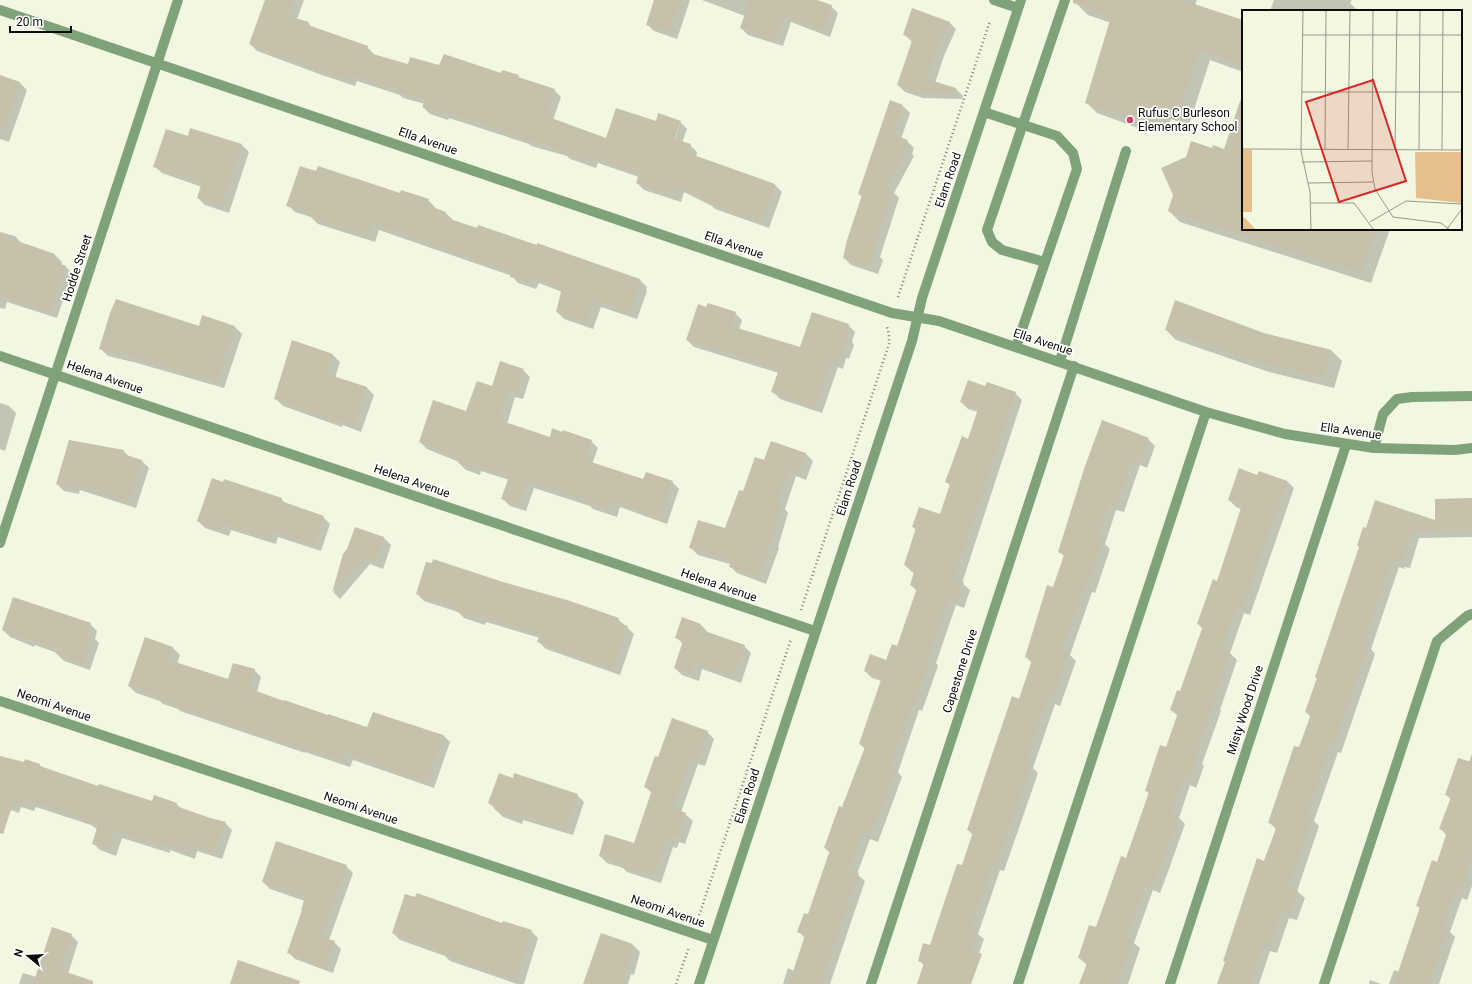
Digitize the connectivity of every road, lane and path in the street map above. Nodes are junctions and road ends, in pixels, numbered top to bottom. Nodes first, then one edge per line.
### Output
1 (178, 0) edge
2 (994, 0) edge
3 (1065, 0) edge
4 (1020, 4) edge
5 (0, 10) edge
6 (990, 21) dead end
7 (158, 63) junction
8 (984, 112) junction
9 (1023, 125) junction
10 (1126, 151) dead end
11 (1045, 262) junction
12 (898, 297) dead end
13 (917, 318) junction
14 (887, 327) dead end
15 (1016, 347) junction
16 (0, 356) edge
17 (1060, 361) junction
18 (1074, 366) junction
19 (56, 375) junction
20 (1472, 396) edge
21 (1206, 412) junction
22 (1346, 445) junction
23 (1374, 448) junction
24 (1472, 448) edge
25 (0, 543) edge
26 (1472, 614) edge
27 (796, 625) junction
28 (815, 631) junction
29 (0, 700) edge
30 (693, 934) junction
31 (713, 940) junction
32 (676, 984) edge
33 (699, 984) edge
34 (871, 984) edge
35 (1018, 984) edge
36 (1170, 984) edge
37 (1324, 984) edge

1 - 7 street, Hodde Street
2 - 4 street
3 - 9 street
4 - 8 street, Elam Road
5 - 7 street, Ella Avenue
6 - 12 path
7 - 13 street, Ella Avenue
7 - 19 street, Hodde Street
8 - 9 street
8 - 13 street, Elam Road
9 - 11 street
9 - 11 street
10 - 17 street
11 - 15 street
13 - 15 street, Ella Avenue
13 - 28 street, Elam Road
14 - 27 path
15 - 17 street, Ella Avenue
16 - 19 street, Helena Avenue
17 - 18 street, Ella Avenue
18 - 21 street, Ella Avenue
18 - 34 street, Capestone Drive
19 - 25 street, Hodde Street
19 - 27 street, Helena Avenue
20 - 23 street
21 - 22 street, Ella Avenue
21 - 35 street
22 - 23 street, Ella Avenue
22 - 36 street, Misty Wood Drive
23 - 24 street, Ella Avenue
26 - 37 street
27 - 28 street, Helena Avenue
27 - 30 path
28 - 31 street, Elam Road
29 - 30 street, Neomi Avenue
30 - 31 street, Neomi Avenue
30 - 32 path
31 - 33 street, Elam Road

